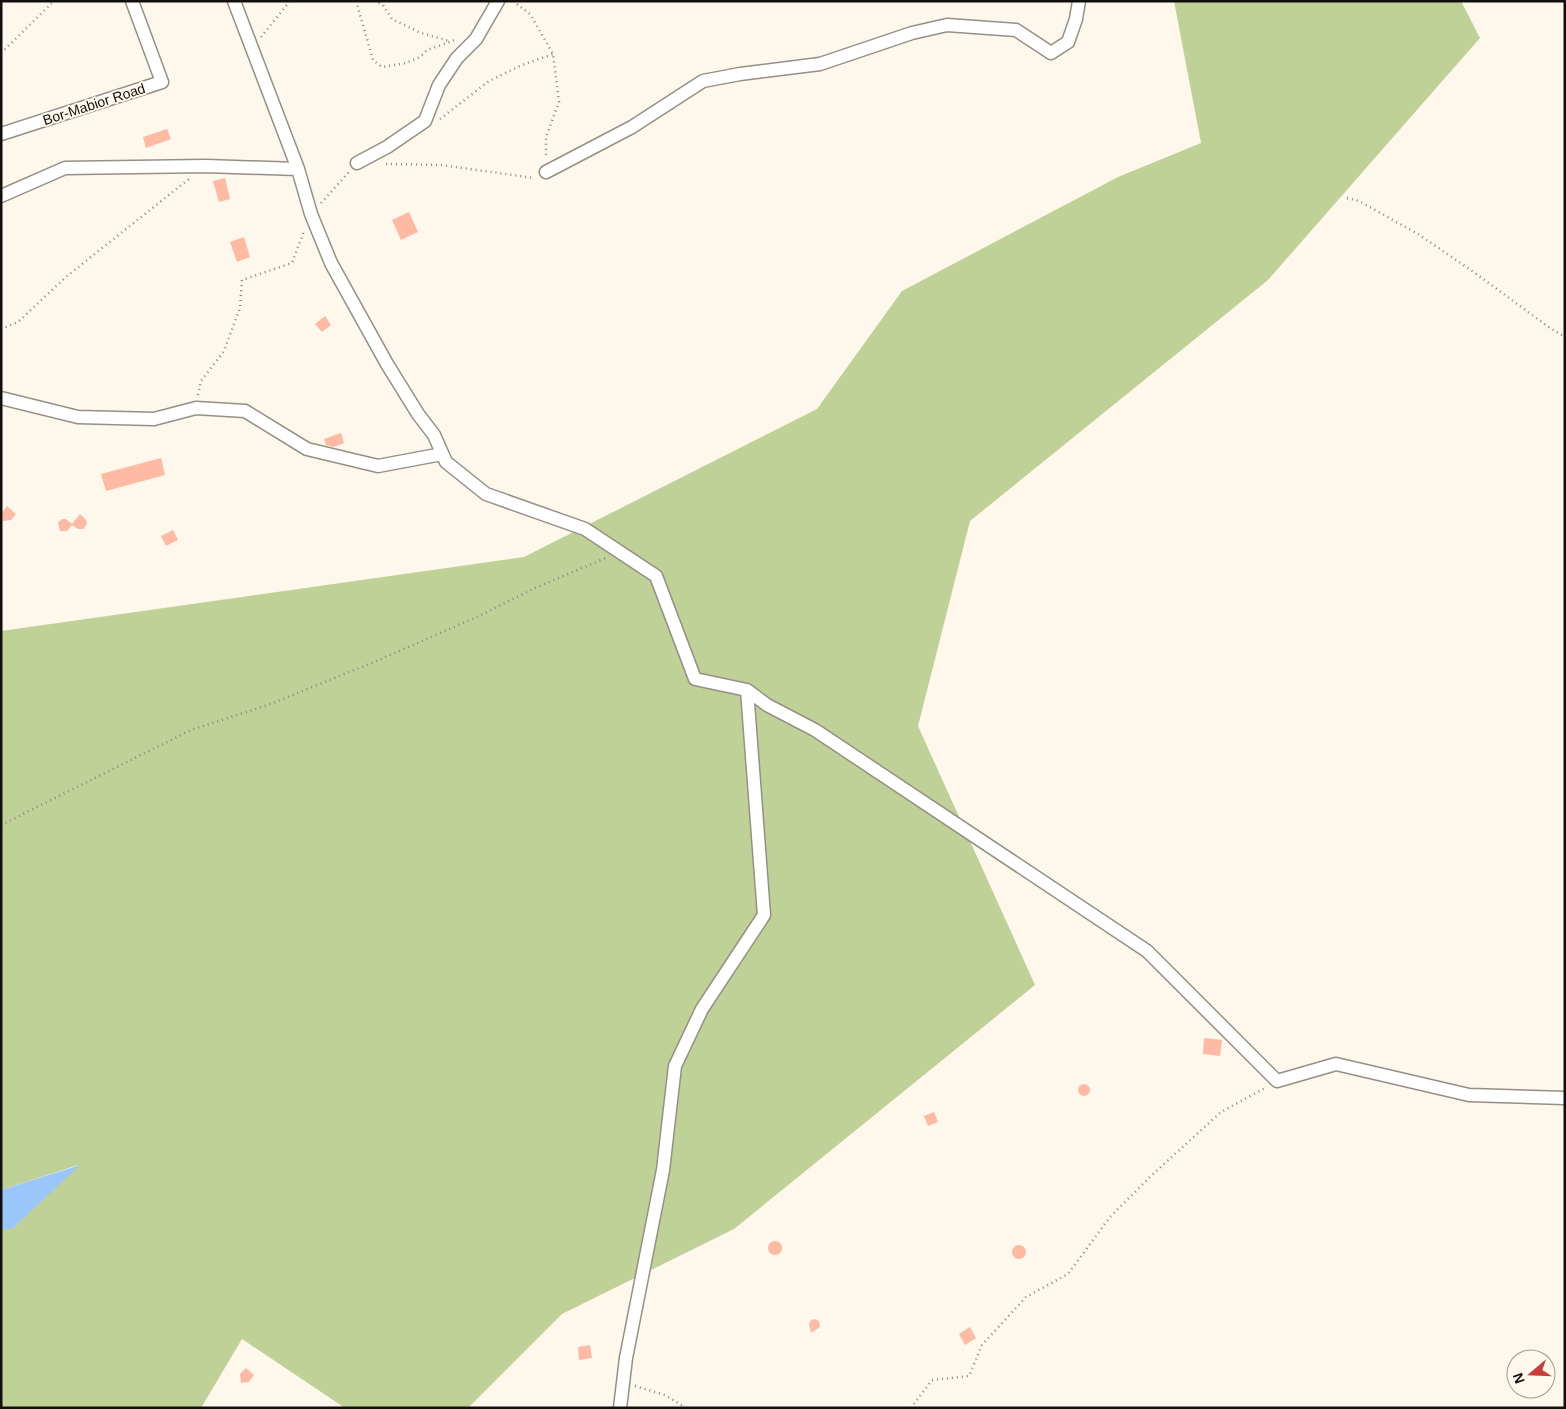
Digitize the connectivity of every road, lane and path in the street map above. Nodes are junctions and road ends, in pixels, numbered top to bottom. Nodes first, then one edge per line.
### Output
1 (54, 1) edge
2 (132, 1) edge
3 (234, 1) edge
4 (290, 1) edge
5 (356, 1) edge
6 (374, 1) edge
7 (498, 1) edge
8 (513, 1) edge
9 (1079, 1) edge
10 (250, 45) junction
11 (1, 53) edge
12 (553, 54) junction
13 (415, 129) junction
14 (1, 134) edge
15 (358, 163) joint
16 (386, 164) dead end
17 (206, 166) junction
18 (298, 169) junction
19 (546, 172) junction
20 (1, 196) edge
21 (1346, 198) dead end
22 (310, 214) junction
23 (1, 329) edge
24 (1565, 337) edge
25 (1, 398) edge
26 (196, 408) junction
27 (442, 454) junction
28 (621, 552) junction
29 (747, 690) junction
30 (1, 825) edge
31 (1277, 1081) junction
32 (1565, 1098) edge
33 (623, 1382) junction
34 (620, 1408) edge
35 (686, 1408) edge
36 (910, 1408) edge

1 - 11 path
2 - 14 street, Bor-Mabior Road
3 - 10 street
4 - 10 path
5 - 6 path
7 - 13 street
8 - 12 path
9 - 19 street
10 - 18 street
12 - 13 path
12 - 19 path
13 - 15 street
15 - 22 path
16 - 19 path
17 - 18 street
17 - 20 street
17 - 23 path
18 - 22 street
21 - 24 path
22 - 26 path
22 - 27 street
25 - 26 street
26 - 27 street
27 - 28 street
28 - 29 street
28 - 30 path
29 - 31 street
29 - 33 street
31 - 32 street
31 - 36 path
33 - 34 street
33 - 35 path

